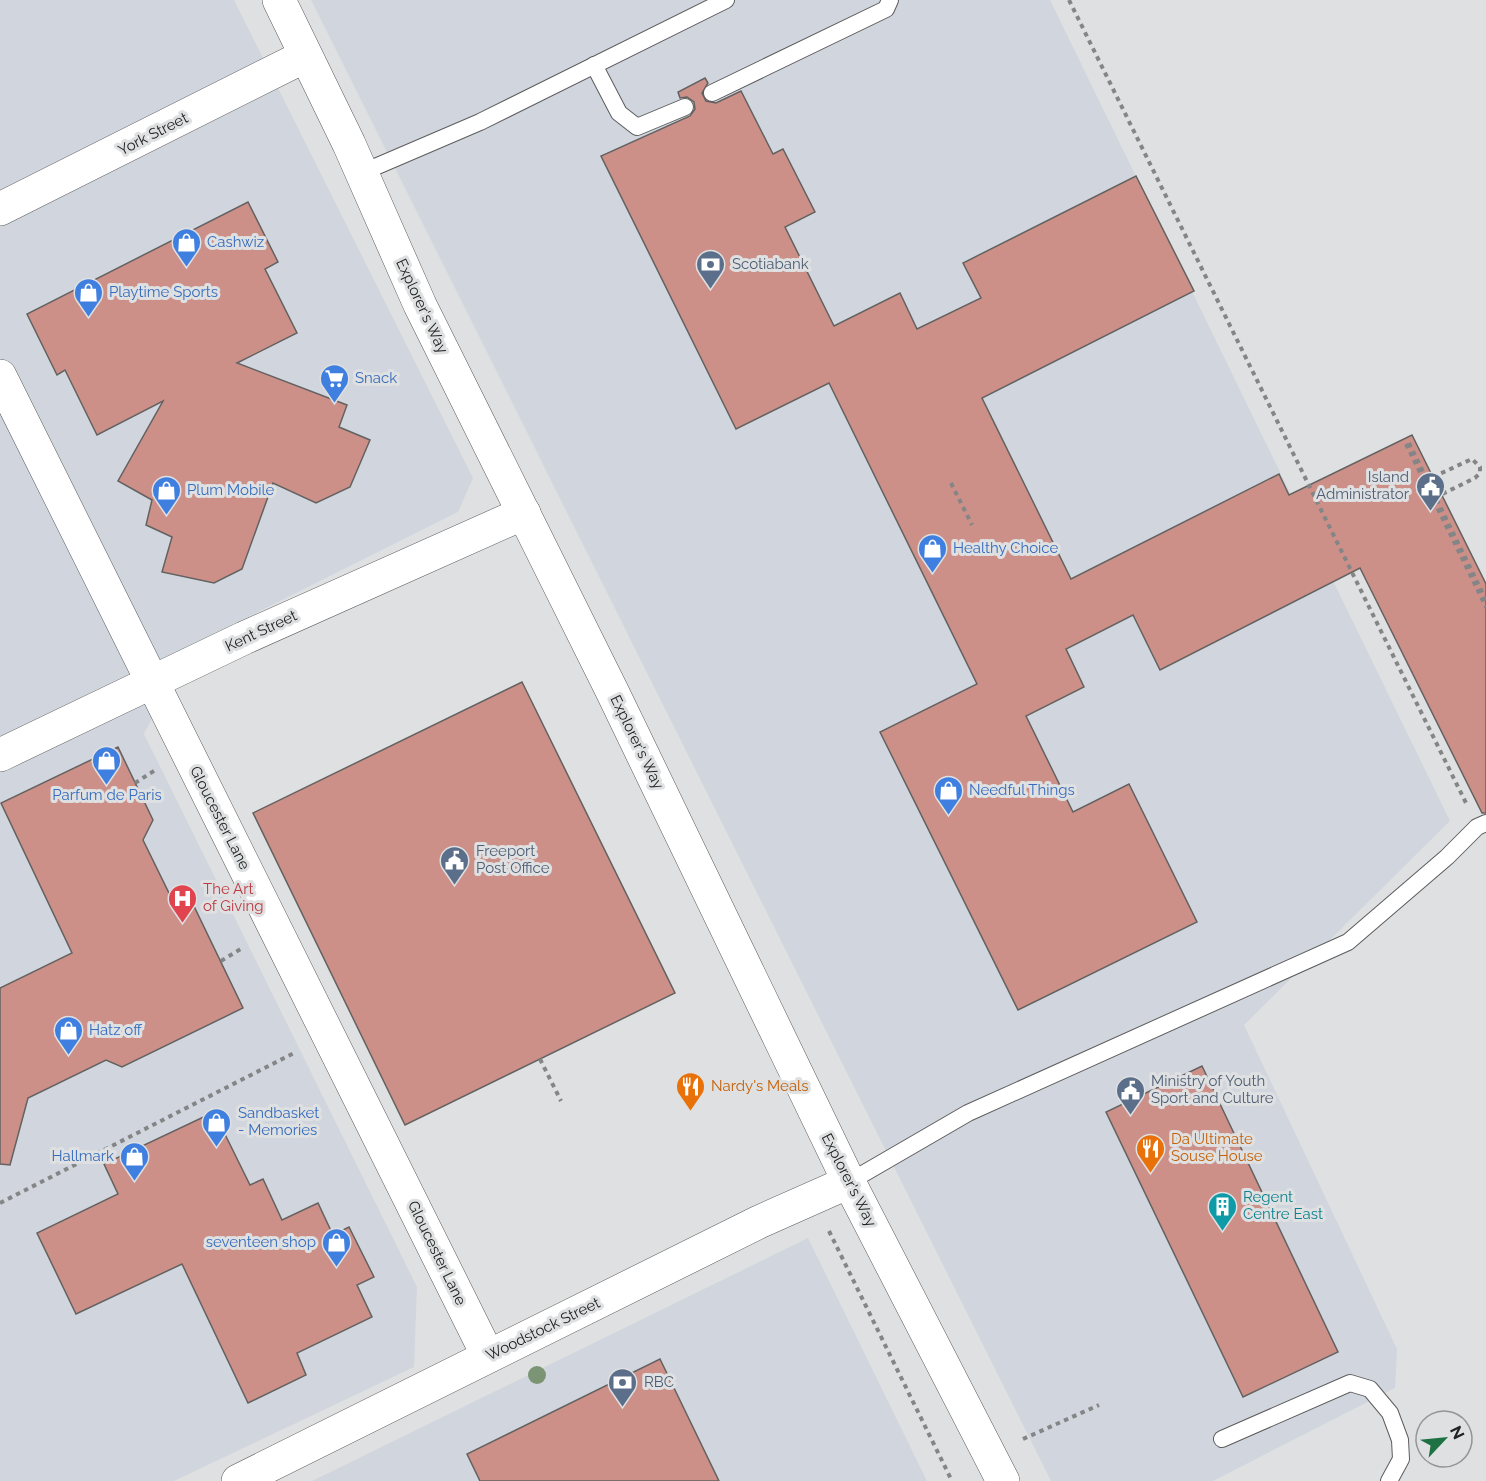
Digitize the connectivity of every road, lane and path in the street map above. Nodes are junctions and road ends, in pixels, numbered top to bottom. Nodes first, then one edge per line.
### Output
1 (279, 0) edge
2 (726, 0) edge
3 (890, 0) edge
4 (1069, 0) edge
5 (305, 56) junction
6 (594, 65) junction
7 (712, 93) dead end
8 (685, 107) dead end
9 (361, 173) junction
10 (0, 209) edge
11 (0, 376) edge
12 (1433, 477) dead end
13 (951, 483) dead end
14 (1433, 498) junction
15 (524, 513) junction
16 (972, 525) dead end
17 (1486, 600) edge
18 (1486, 606) edge
19 (151, 683) junction
20 (1425, 698) dead end
21 (1417, 701) junction
22 (0, 755) edge
23 (1482, 825) edge
24 (330, 1035) junction
25 (540, 1059) dead end
26 (561, 1101) dead end
27 (849, 1182) junction
28 (813, 1198) junction
29 (0, 1203) edge
30 (488, 1356) junction
31 (1099, 1405) dead end
32 (1222, 1439) dead end
33 (997, 1468) edge
34 (238, 1481) edge
35 (952, 1481) edge
36 (1389, 1481) edge

1 - 5 street, Explorer's Way
2 - 6 lane
3 - 7 lane
4 - 21 path
5 - 9 street, Explorer's Way
5 - 10 street, York Street
6 - 8 lane
6 - 9 lane
9 - 15 street, Explorer's Way
11 - 19 street, Gloucester Lane
12 - 14 path
13 - 16 path
14 - 17 path
14 - 18 path
15 - 19 street, Kent Street
15 - 27 street, Explorer's Way
19 - 22 street, Kent Street
19 - 24 street, Gloucester Lane
20 - 21 path
21 - 23 path
23 - 27 lane
24 - 29 path
24 - 30 street, Gloucester Lane
25 - 26 path
27 - 28 street, Woodstock Street
27 - 33 street, Explorer's Way
28 - 30 street, Woodstock Street
28 - 35 path
30 - 34 street, Woodstock Street
31 - 33 path
32 - 36 lane

